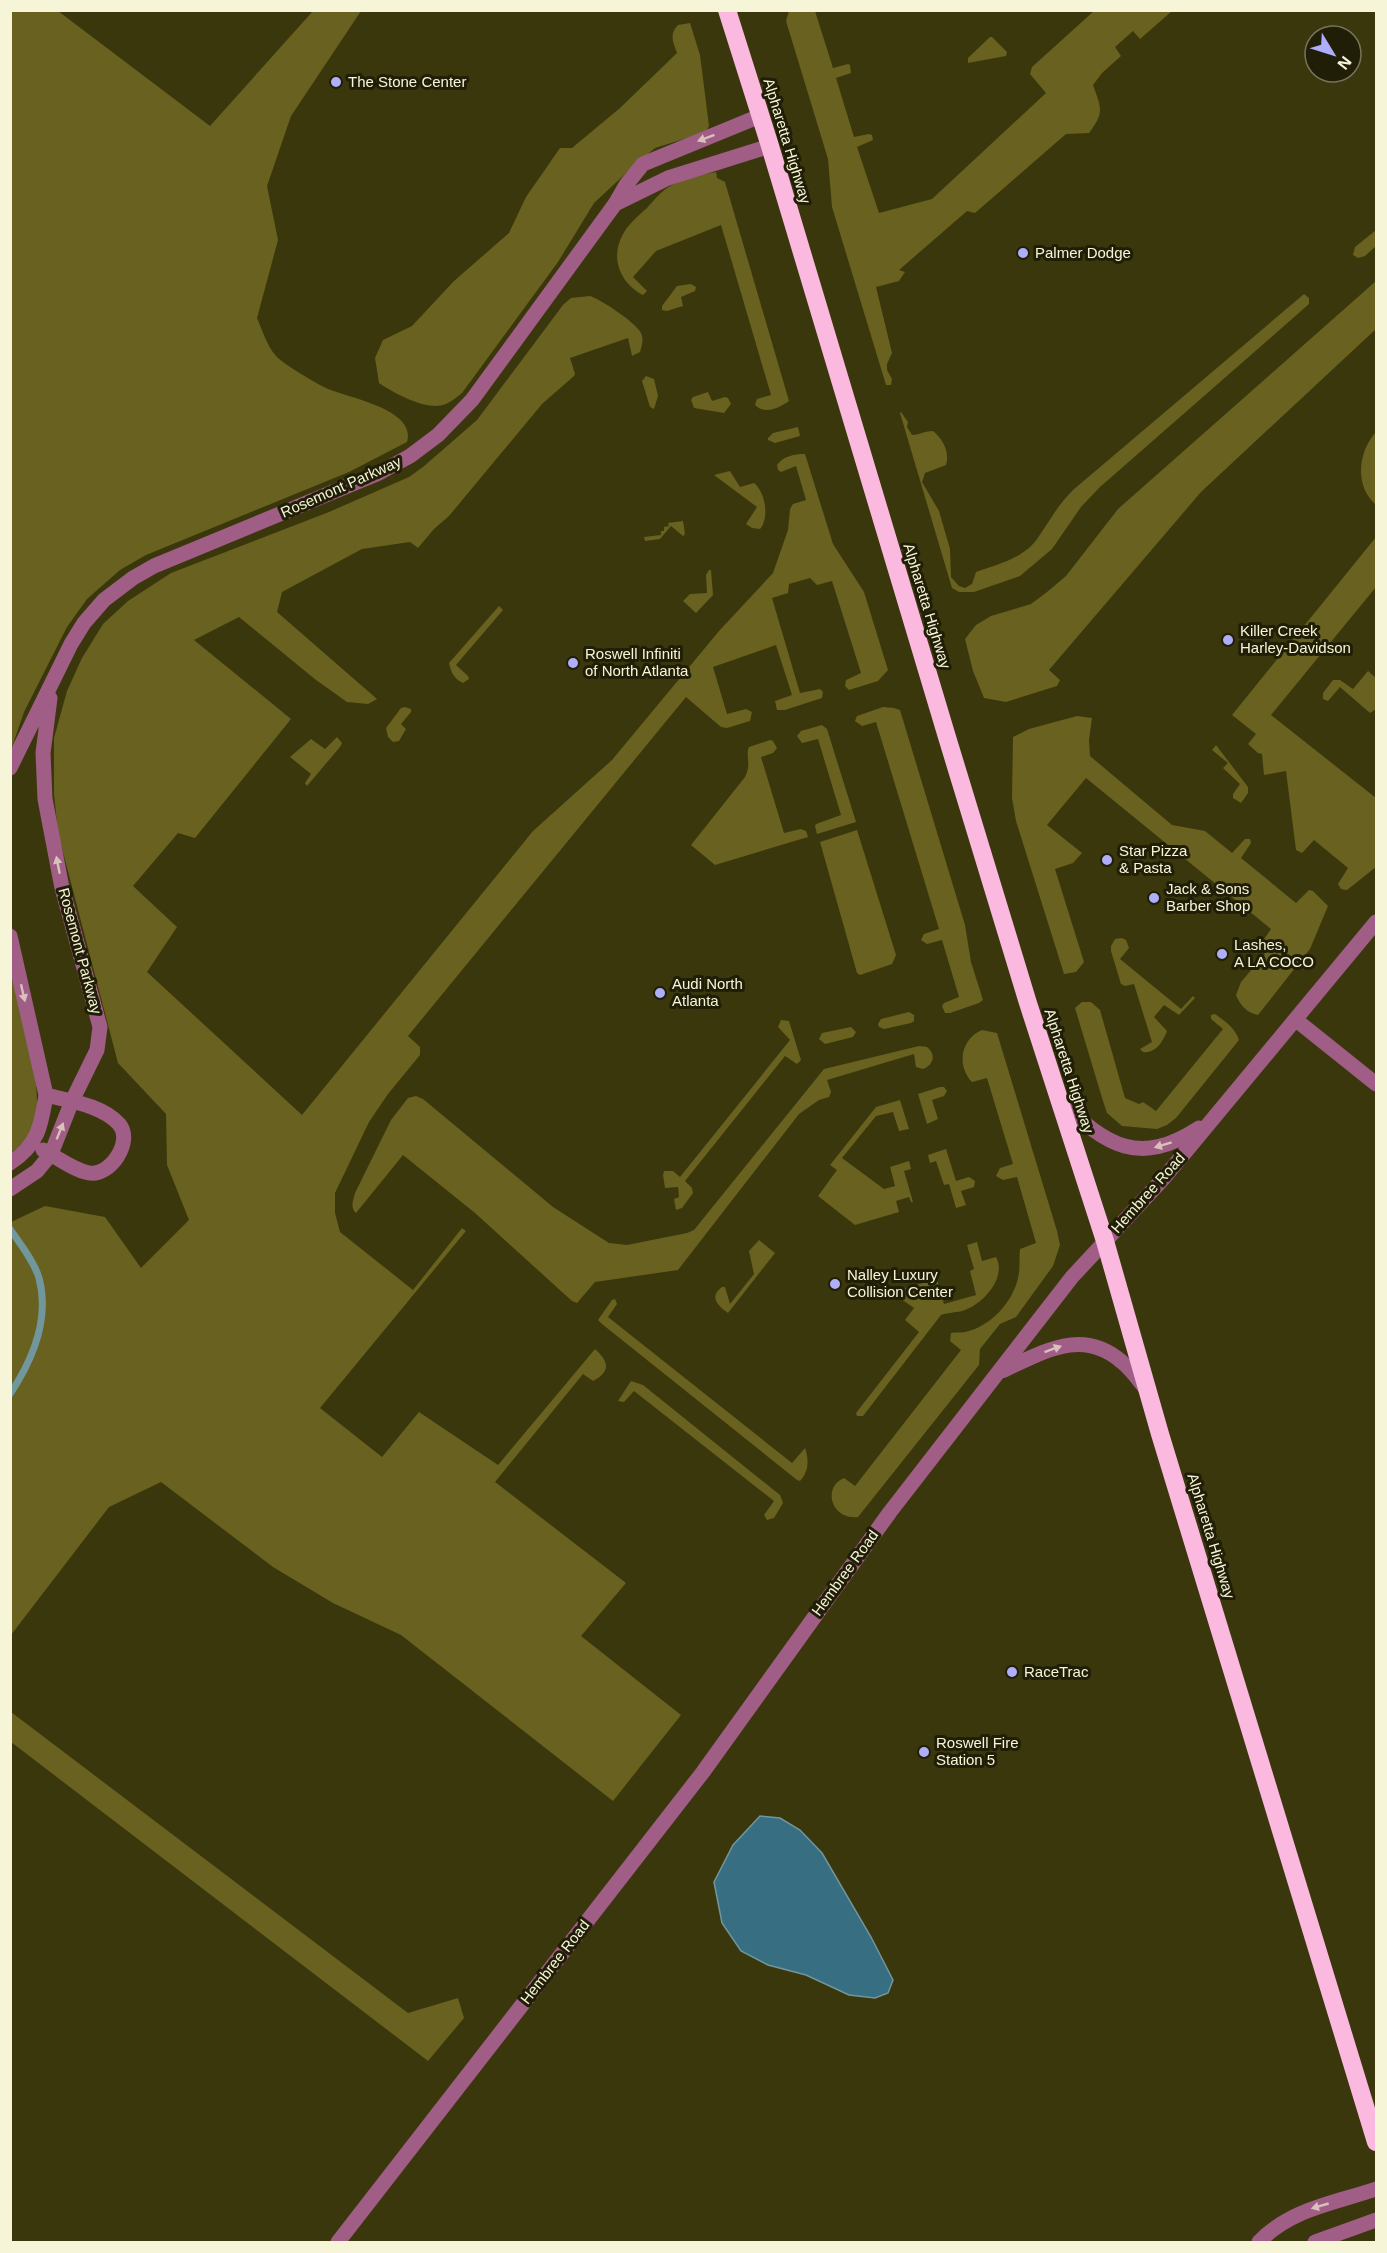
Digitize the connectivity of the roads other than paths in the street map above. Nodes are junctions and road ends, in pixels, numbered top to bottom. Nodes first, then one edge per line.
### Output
1 (727, 10) edge
2 (760, 116) junction
3 (770, 146) junction
4 (615, 204) junction
5 (51, 686) junction
6 (10, 768) edge
7 (1377, 922) edge
8 (10, 936) edge
9 (1296, 1020) junction
10 (1377, 1084) edge
11 (46, 1095) junction
12 (72, 1101) junction
13 (1060, 1101) junction
14 (1214, 1118) junction
15 (32, 1145) junction
16 (51, 1154) junction
17 (10, 1163) edge
18 (10, 1189) edge
19 (1105, 1241) junction
20 (999, 1372) junction
21 (1150, 1394) junction
22 (1377, 2142) edge
23 (1377, 2189) edge
24 (1377, 2220) edge
25 (338, 2242) edge
26 (1259, 2242) edge
27 (1315, 2242) edge

1 - 2 highway, Alpharetta Highway
2 - 3 highway, Alpharetta Highway
2 -> 4 street, Rosemont Parkway
3 - 4 street, Rosemont Parkway
3 - 13 highway, Alpharetta Highway
4 - 5 street, Rosemont Parkway
5 - 6 street, Rosemont Parkway
12 -> 5 street, Rosemont Parkway
7 - 9 street, Hembree Road
8 -> 11 street
9 - 10 street
9 - 14 street, Hembree Road
11 - 12 street
11 - 15 street
16 -> 12 street, Rosemont Parkway
12 - 16 street
14 -> 13 street
13 - 19 highway, Alpharetta Highway
14 - 19 street, Hembree Road
15 - 16 street
15 - 17 street
16 - 18 street, Rosemont Parkway
19 - 20 street, Hembree Road
19 - 21 highway, Alpharetta Highway
20 -> 21 street
20 - 25 street, Hembree Road
21 - 22 highway, Alpharetta Highway
23 -> 26 street
24 - 27 street

